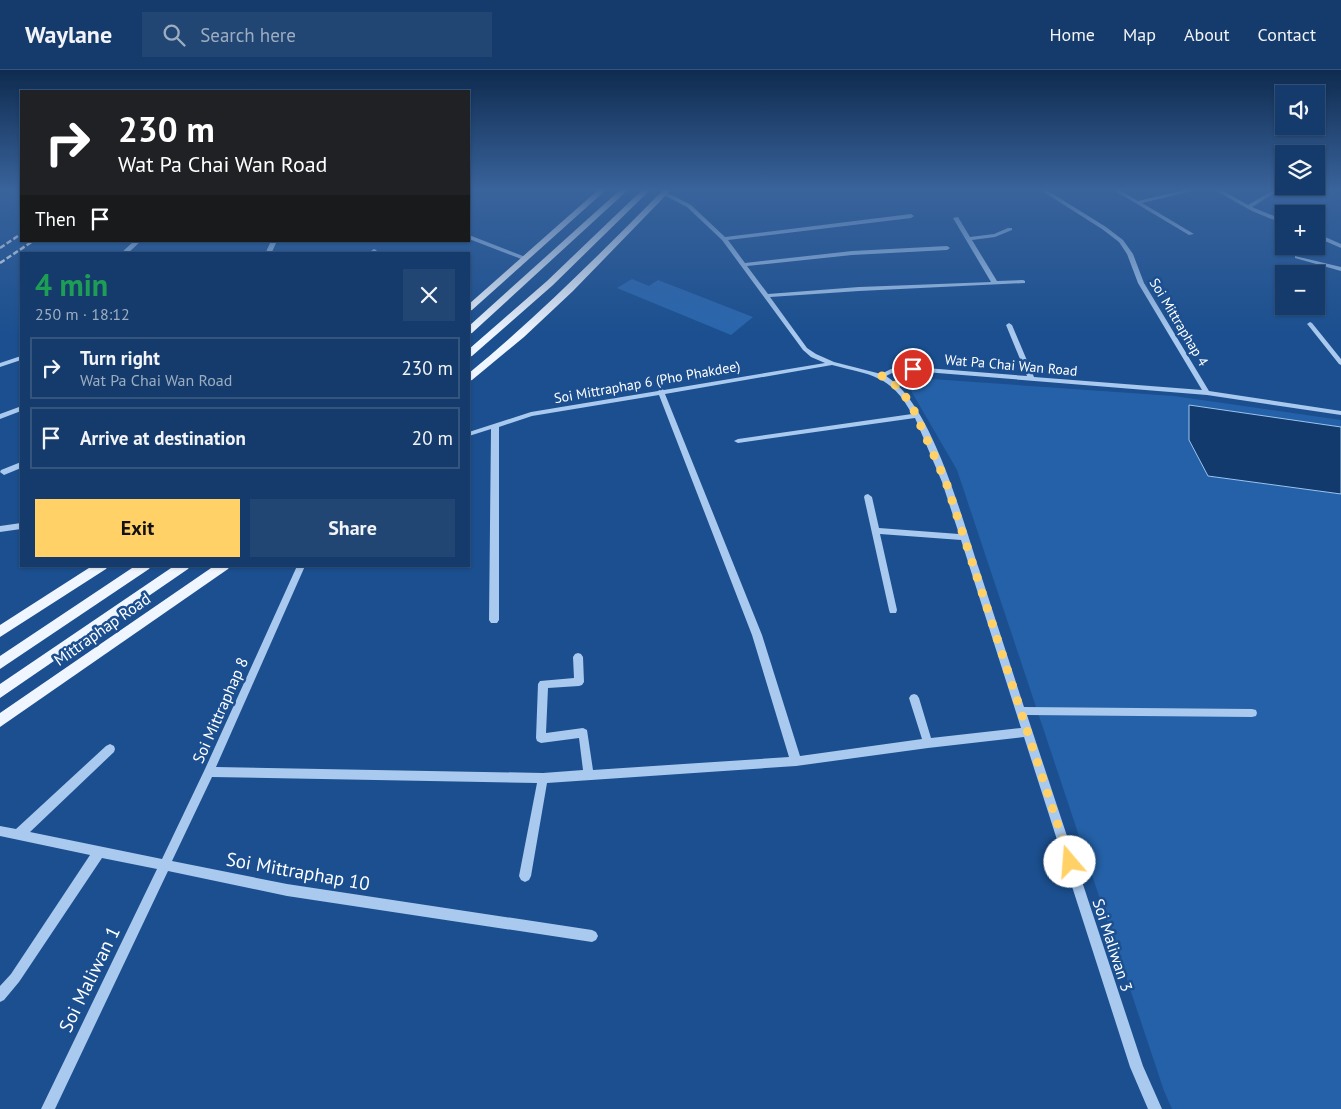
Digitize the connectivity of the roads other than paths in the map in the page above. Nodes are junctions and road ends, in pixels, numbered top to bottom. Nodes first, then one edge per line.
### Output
1 (470, 237) edge
2 (550, 237) edge
3 (573, 237) edge
4 (598, 237) edge
5 (622, 237) edge
6 (736, 237) edge
7 (978, 237) edge
8 (1116, 237) edge
9 (724, 239) joint
10 (968, 239) joint
11 (1325, 239) edge
12 (1341, 246) edge
13 (947, 248) dead end
14 (1297, 257) dead end
15 (526, 259) junction
16 (742, 265) junction
17 (1341, 269) edge
18 (1023, 282) dead end
19 (995, 283) junction
20 (764, 296) junction
21 (470, 307) edge
22 (1310, 324) dead end
23 (1010, 325) dead end
24 (470, 330) edge
25 (470, 353) edge
26 (20, 358) edge
27 (1341, 363) edge
28 (832, 364) junction
29 (0, 365) edge
30 (882, 376) junction
31 (470, 377) edge
32 (1032, 379) junction
33 (661, 391) junction
34 (1208, 393) junction
35 (20, 409) edge
36 (1341, 413) edge
37 (916, 416) junction
38 (0, 417) edge
39 (495, 426) junction
40 (470, 434) edge
41 (738, 441) dead end
42 (20, 465) edge
43 (4, 472) dead end
44 (868, 497) dead end
45 (20, 526) edge
46 (0, 529) edge
47 (877, 531) junction
48 (965, 537) junction
49 (100, 567) edge
50 (143, 567) edge
51 (183, 567) edge
52 (223, 567) edge
53 (301, 567) edge
54 (893, 610) dead end
55 (494, 620) dead end
56 (0, 632) edge
57 (578, 658) dead end
58 (0, 663) edge
59 (0, 692) edge
60 (914, 698) dead end
61 (1020, 711) junction
62 (1252, 713) dead end
63 (0, 721) edge
64 (1027, 732) junction
65 (928, 743) junction
66 (110, 749) dead end
67 (796, 761) junction
68 (209, 772) junction
69 (588, 775) junction
70 (543, 778) junction
71 (0, 831) edge
72 (18, 835) junction
73 (99, 852) junction
74 (164, 866) junction
75 (525, 876) dead end
76 (592, 936) dead end
77 (0, 996) edge
78 (48, 1109) edge
79 (1155, 1109) edge

1 - 15 street
2 - 15 main road
3 - 24 main road
4 - 25 main road
5 - 31 main road
6 - 9 street
7 - 10 street
8 - 34 street, Soi Mittraphap 4
9 - 16 street, Wat Pa Chai Wan Road
10 - 19 street
11 - 12 street
13 - 16 street
14 - 17 street
15 - 21 main road
16 - 20 street, Wat Pa Chai Wan Road
18 - 19 street
19 - 20 street
20 - 28 street, Wat Pa Chai Wan Road
22 - 27 street
23 - 32 street
26 - 29 street
28 - 30 street, Wat Pa Chai Wan Road
28 - 33 street, Soi Mittraphap 6 (Pho Phakdee)
30 - 32 street, Wat Pa Chai Wan Road
30 - 37 street, Soi Maliwan 3
32 - 34 street, Wat Pa Chai Wan Road
33 - 39 street, Soi Mittraphap 6 (Pho Phakdee)
33 - 67 street
34 - 36 street, Wat Pa Chai Wan Road
35 - 38 street
37 - 41 street
37 - 48 street, Soi Maliwan 3
39 - 40 street, Soi Mittraphap 6 (Pho Phakdee)
39 - 55 street
42 - 43 street
44 - 47 street
45 - 46 street
47 - 48 street
47 - 54 street
48 - 61 street, Soi Maliwan 3
49 - 56 main road
50 - 58 main road, Mittraphap Road
51 - 59 main road, Mittraphap Road
52 - 63 main road, Mittraphap Road
53 - 68 street, Soi Mittraphap 8
57 - 69 street
60 - 65 street
61 - 62 street
61 - 64 street, Soi Maliwan 3
64 - 65 street
64 - 79 street, Soi Maliwan 3
65 - 67 street
66 - 72 street
67 - 69 street
68 - 70 street
68 - 74 street, Soi Mittraphap 8
69 - 70 street
70 - 75 street
71 - 72 street, Soi Mittraphap 10
72 - 73 street, Soi Mittraphap 10
73 - 74 street, Soi Mittraphap 10
73 - 77 street
74 - 76 street, Soi Mittraphap 10
74 - 78 street, Soi Maliwan 1

